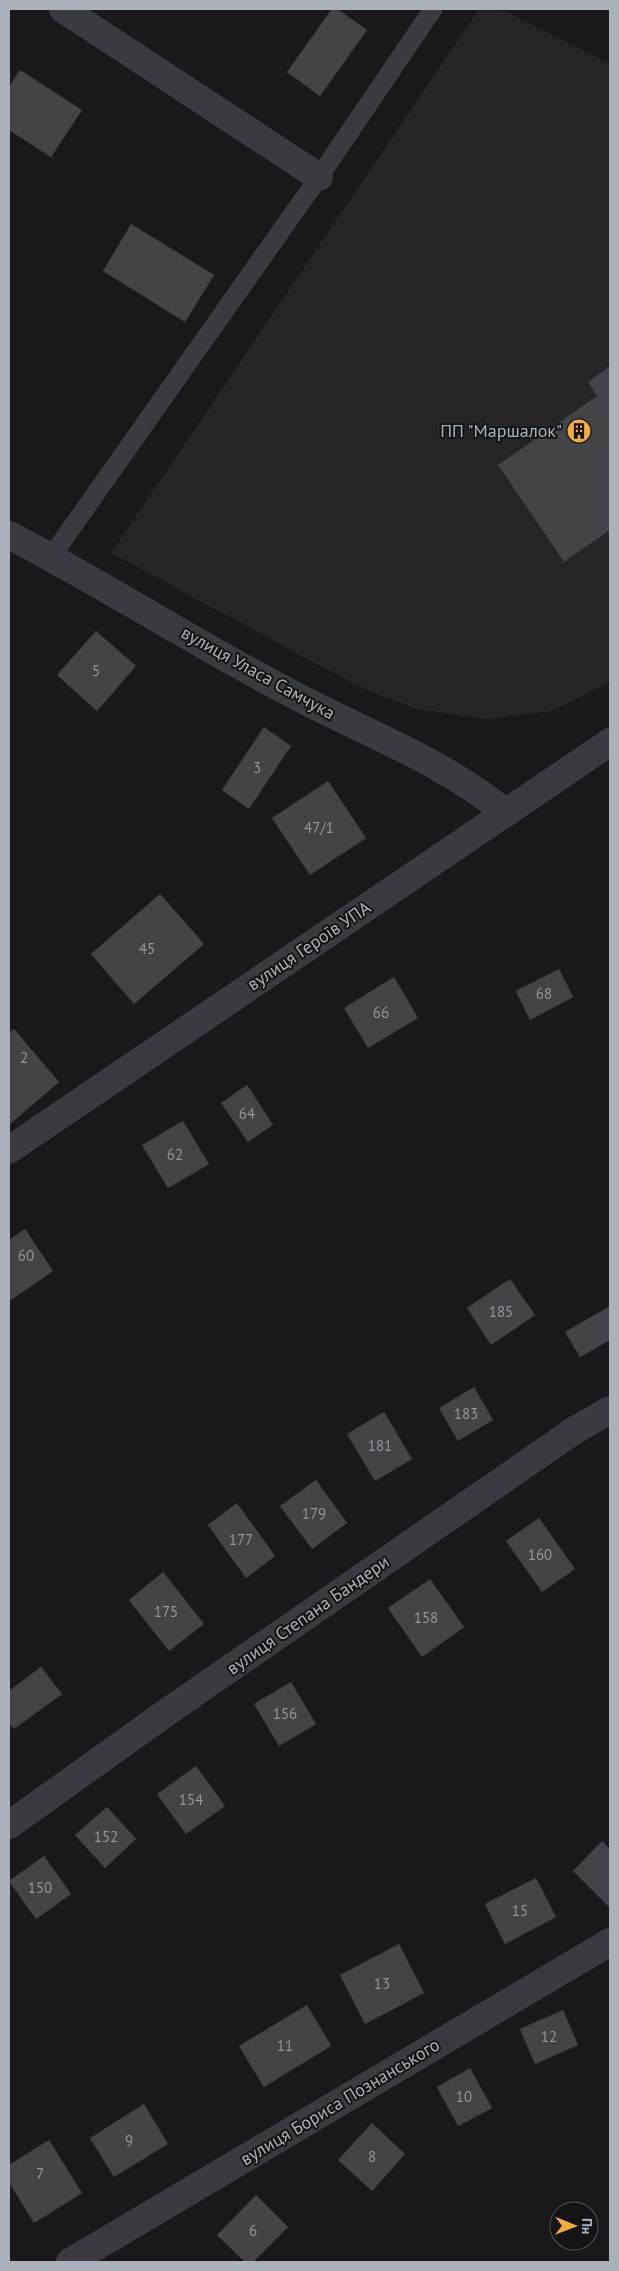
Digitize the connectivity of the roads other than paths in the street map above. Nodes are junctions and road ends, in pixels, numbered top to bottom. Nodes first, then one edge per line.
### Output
1 (64, 9) edge
2 (433, 9) edge
3 (319, 177) junction
4 (9, 535) edge
5 (51, 557) junction
6 (610, 742) edge
7 (506, 813) junction
8 (9, 1150) edge
9 (610, 1410) edge
10 (9, 1826) edge
11 (610, 1942) edge
12 (70, 2262) edge

1 - 3 street
2 - 3 lane
3 - 5 lane
4 - 5 street, вулиця Уласа Самчука
5 - 7 street, вулиця Уласа Самчука
6 - 7 street, вулиця Героїв УПА
7 - 8 street, вулиця Героїв УПА
9 - 10 street, вулиця Степана Бандери
11 - 12 street, вулиця Бориса Познанського

